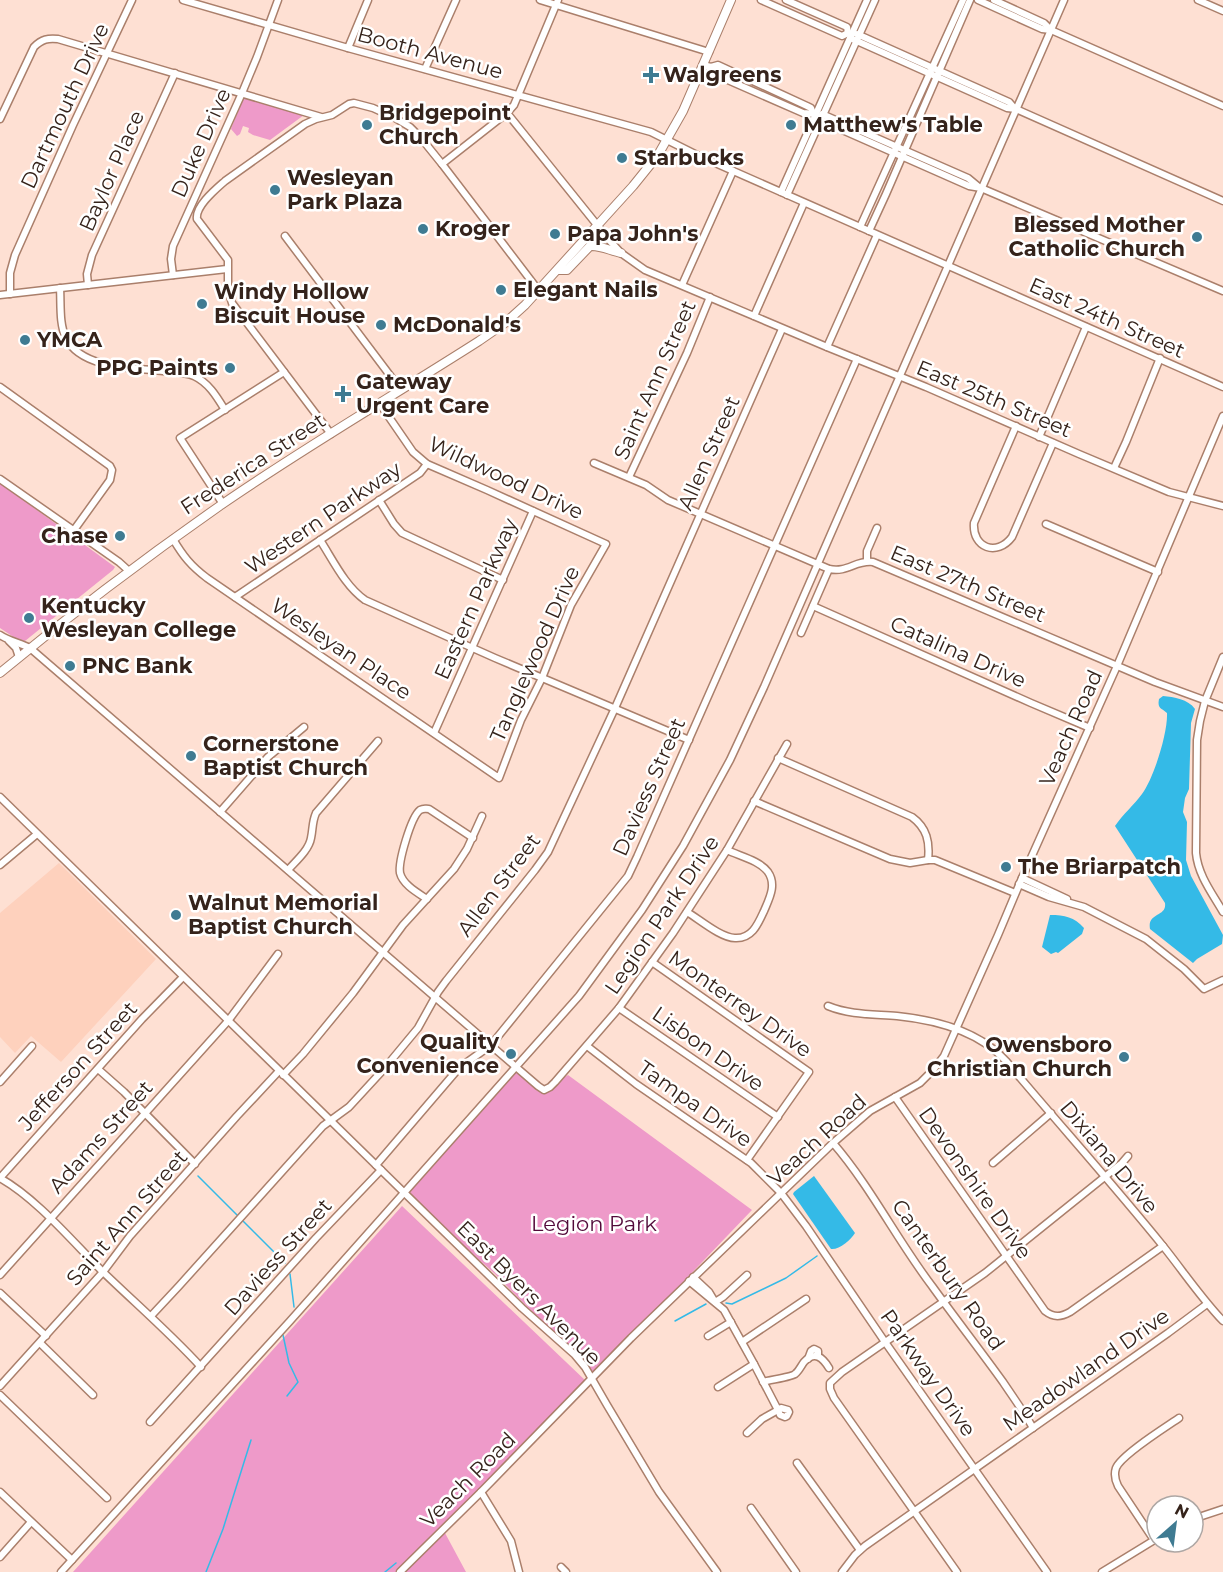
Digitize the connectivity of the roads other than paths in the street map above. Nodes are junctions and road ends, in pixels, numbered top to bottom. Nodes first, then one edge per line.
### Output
1 (132, 0) edge
2 (187, 0) edge
3 (278, 0) edge
4 (368, 0) edge
5 (456, 0) edge
6 (540, 0) edge
7 (730, 0) edge
8 (761, 0) edge
9 (786, 0) edge
10 (867, 0) edge
11 (875, 0) edge
12 (963, 0) edge
13 (970, 0) edge
14 (978, 0) edge
15 (994, 0) edge
16 (1064, 0) edge
17 (1198, 0) edge
18 (557, 2) edge
19 (1223, 11) edge
20 (268, 25) junction
21 (1051, 30) junction
22 (853, 36) junction
23 (348, 48) junction
24 (708, 52) junction
25 (107, 54) junction
26 (707, 66) junction
27 (425, 69) junction
28 (934, 72) junction
29 (175, 73) junction
30 (242, 93) junction
31 (517, 94) junction
32 (1223, 106) edge
33 (1016, 109) junction
34 (507, 113) junction
35 (818, 115) junction
36 (322, 117) junction
37 (0, 118) edge
38 (667, 140) junction
39 (895, 149) junction
40 (903, 153) junction
41 (442, 164) junction
42 (733, 171) junction
43 (981, 188) junction
44 (784, 194) junction
45 (1223, 201) edge
46 (804, 203) junction
47 (598, 226) junction
48 (860, 227) junction
49 (868, 231) junction
50 (877, 235) junction
51 (285, 236) dead end
52 (621, 253) junction
53 (947, 266) junction
54 (227, 269) junction
55 (558, 270) junction
56 (173, 275) junction
57 (88, 285) junction
58 (682, 285) junction
59 (60, 288) junction
60 (539, 291) junction
61 (1223, 291) edge
62 (10, 294) junction
63 (0, 295) edge
64 (710, 297) junction
65 (754, 316) junction
66 (1086, 327) junction
67 (782, 329) junction
68 (827, 347) junction
69 (1160, 358) junction
70 (856, 359) junction
71 (284, 372) junction
72 (898, 376) junction
73 (0, 387) edge
74 (1223, 387) edge
75 (401, 390) junction
76 (380, 404) junction
77 (225, 410) junction
78 (1223, 416) edge
79 (1016, 426) junction
80 (331, 434) junction
81 (1040, 437) junction
82 (1053, 443) junction
83 (594, 463) dead end
84 (427, 464) junction
85 (1114, 468) junction
86 (629, 477) junction
87 (0, 479) edge
88 (1189, 498) junction
89 (379, 500) junction
90 (223, 504) junction
91 (1223, 506) edge
92 (533, 511) junction
93 (701, 514) junction
94 (1046, 524) dead end
95 (877, 528) dead end
96 (74, 530) junction
97 (173, 539) junction
98 (320, 540) junction
99 (606, 544) joint
100 (774, 545) junction
101 (867, 561) junction
102 (817, 565) junction
103 (828, 569) junction
104 (129, 571) junction
105 (1158, 572) junction
106 (503, 580) junction
107 (235, 597) junction
108 (813, 606) junction
109 (801, 633) dead end
110 (0, 635) edge
111 (9, 641) junction
112 (30, 648) junction
113 (472, 648) junction
114 (19, 657) junction
115 (1223, 657) edge
116 (1117, 666) junction
117 (0, 673) edge
118 (542, 678) junction
119 (1205, 701) junction
120 (1223, 707) edge
121 (615, 708) junction
122 (304, 727) dead end
123 (1090, 728) junction
124 (434, 733) junction
125 (689, 740) junction
126 (378, 741) dead end
127 (787, 744) dead end
128 (778, 758) junction
129 (499, 778) joint
130 (0, 797) edge
131 (754, 801) junction
132 (220, 813) junction
133 (482, 816) dead end
134 (37, 834) junction
135 (473, 838) junction
136 (727, 850) junction
137 (928, 860) junction
138 (0, 866) edge
139 (288, 870) junction
140 (1020, 881) junction
141 (1016, 893) junction
142 (427, 899) junction
143 (687, 912) junction
144 (1223, 912) edge
145 (383, 952) junction
146 (278, 954) dead end
147 (652, 962) junction
148 (183, 977) junction
149 (1223, 980) edge
150 (435, 998) junction
151 (828, 1006) dead end
152 (619, 1008) junction
153 (228, 1021) junction
154 (957, 1029) junction
155 (491, 1045) junction
156 (32, 1046) dead end
157 (587, 1046) junction
158 (516, 1067) junction
159 (98, 1069) junction
160 (281, 1073) junction
161 (0, 1082) edge
162 (895, 1097) junction
163 (144, 1113) junction
164 (1051, 1113) junction
165 (778, 1117) junction
166 (329, 1120) junction
167 (833, 1143) junction
168 (1128, 1156) dead end
169 (747, 1160) junction
170 (993, 1163) dead end
171 (195, 1164) junction
172 (378, 1167) junction
173 (1105, 1177) junction
174 (0, 1178) edge
175 (403, 1192) junction
176 (781, 1193) junction
177 (50, 1218) junction
178 (1163, 1246) junction
179 (1006, 1257) junction
180 (103, 1272) junction
181 (0, 1275) edge
182 (747, 1275) dead end
183 (691, 1279) junction
184 (0, 1293) edge
185 (806, 1299) dead end
186 (944, 1301) junction
187 (715, 1302) junction
188 (1207, 1304) junction
189 (151, 1316) junction
190 (1223, 1321) edge
191 (731, 1322) junction
192 (46, 1336) junction
193 (708, 1336) dead end
194 (742, 1342) junction
195 (885, 1342) junction
196 (40, 1343) junction
197 (754, 1364) junction
198 (201, 1367) junction
199 (830, 1368) dead end
200 (592, 1377) junction
201 (763, 1382) junction
202 (0, 1386) edge
203 (718, 1387) dead end
204 (0, 1395) edge
205 (93, 1395) dead end
206 (1179, 1418) dead end
207 (150, 1422) dead end
208 (1033, 1428) junction
209 (747, 1433) dead end
210 (797, 1463) dead end
211 (975, 1469) junction
212 (0, 1492) edge
213 (481, 1492) junction
214 (107, 1498) dead end
215 (751, 1508) dead end
216 (1223, 1509) edge
217 (915, 1511) junction
218 (1205, 1515) edge
219 (31, 1522) junction
220 (1145, 1524) edge
221 (1145, 1546) edge
222 (860, 1550) junction
223 (0, 1557) edge
224 (72, 1560) junction
225 (61, 1572) edge
226 (400, 1572) edge
227 (519, 1572) edge
228 (717, 1572) edge
229 (795, 1572) edge
230 (842, 1572) edge
231 (957, 1572) edge
232 (1047, 1572) edge
233 (1102, 1572) edge

1 - 25 street, Dartmouth Drive
2 - 20 street, Booth Avenue
3 - 20 street, Duke Drive
4 - 23 street
5 - 27 street
6 - 18 street
7 - 24 main road, Frederica Street
8 - 22 street
9 - 22 street
10 - 22 street
11 - 22 street
12 - 28 street
13 - 28 street
14 - 21 street
15 - 21 street
16 - 21 street
17 - 19 street
18 - 24 street
18 - 31 street
20 - 23 street, Booth Avenue
20 - 30 street, Duke Drive
21 - 32 street
21 - 33 street
22 - 28 street
22 - 35 street
23 - 27 street, Booth Avenue
24 - 26 main road, Frederica Street
25 - 29 street
25 - 37 street
25 - 62 street, Dartmouth Drive
26 - 35 street
26 - 38 main road, Frederica Street
27 - 31 street, Booth Avenue
28 - 33 street
28 - 39 street
28 - 40 street
29 - 30 street
29 - 57 street, Baylor Place
30 - 36 street
30 - 56 street, Duke Drive
31 - 34 street
31 - 38 street, Booth Avenue
33 - 43 street
33 - 45 street
34 - 41 street
34 - 47 street, East 25th Street
35 - 39 street
35 - 44 street
36 - 41 street
36 - 54 street
38 - 42 street, Booth Avenue
38 - 47 main road, Frederica Street
39 - 40 street
39 - 48 street
40 - 43 street
40 - 49 street
41 - 60 street
42 - 44 street, East 24th Street
42 - 58 street, Saint Ann Street
43 - 53 street
43 - 61 street
44 - 46 street, East 24th Street
46 - 48 street, East 24th Street
46 - 65 street
47 - 52 street, East 25th Street
47 - 55 main road, Frederica Street
48 - 49 street, East 24th Street
49 - 50 street, East 24th Street
50 - 53 street, East 24th Street
50 - 68 street
51 - 75 street
52 - 55 main road
52 - 58 street, East 25th Street
53 - 66 street, East 24th Street
53 - 72 street
54 - 56 street
54 - 71 street
55 - 60 main road, Frederica Street
56 - 57 street
57 - 59 street
58 - 64 street, East 25th Street
59 - 62 street
59 - 77 street
60 - 75 main road, Frederica Street
62 - 63 street
64 - 65 street, East 25th Street
64 - 86 street, Saint Ann Street
65 - 67 street, East 25th Street
66 - 69 street, East 24th Street
66 - 81 street
67 - 68 street, East 25th Street
67 - 93 street, Allen Street
68 - 70 street, East 25th Street
69 - 74 street, East 24th Street
69 - 85 street
70 - 72 street, East 25th Street
70 - 100 street, Daviess Street
71 - 77 street
71 - 80 street
72 - 79 street, East 25th Street
72 - 102 street
73 - 96 street
75 - 76 main road, Frederica Street
76 - 80 main road, Frederica Street
76 - 84 street, Wildwood Drive
77 - 90 street
78 - 88 street, Veach Road
79 - 81 street, East 25th Street
79 - 82 street
80 - 90 main road, Frederica Street
81 - 82 street, East 25th Street
82 - 85 street, East 25th Street
83 - 86 street, East 27th Street
84 - 89 street, Western Parkway
84 - 92 street, Wildwood Drive
85 - 88 street, East 25th Street
86 - 93 street, East 27th Street
87 - 96 street
88 - 91 street, East 25th Street
88 - 105 street, Veach Road
89 - 98 street, Western Parkway
89 - 106 street
90 - 97 main road, Frederica Street
92 - 99 street, Wildwood Drive
92 - 106 street, Eastern Parkway
93 - 100 street, East 27th Street
93 - 121 street, Allen Street
94 - 105 street
95 - 101 street
96 - 104 street
97 - 104 main road, Frederica Street
97 - 107 street, Wesleyan Place
98 - 107 street, Western Parkway
98 - 113 street
99 - 118 street, Tanglewood Drive
100 - 102 street, East 27th Street
100 - 125 street, Daviess Street
101 - 103 street, East 27th Street
101 - 116 street, East 27th Street
102 - 103 street, East 27th Street
102 - 158 street
103 - 108 street
104 - 112 main road, Frederica Street
105 - 116 street, Veach Road
106 - 113 street, Eastern Parkway
107 - 124 street, Wesleyan Place
108 - 109 street
108 - 123 street, Catalina Drive
110 - 111 street
111 - 112 street
111 - 114 street
112 - 114 main road, Frederica Street
112 - 132 street
113 - 118 street
113 - 124 street, Eastern Parkway
114 - 117 main road, Frederica Street
115 - 119 street
116 - 119 street, East 27th Street
116 - 123 street, Veach Road
118 - 121 street
118 - 129 street, Tanglewood Drive
119 - 120 street, East 27th Street
119 - 144 street
121 - 125 street
121 - 150 street, Allen Street
122 - 132 street
123 - 140 street, Veach Road
124 - 129 street, Wesleyan Place
125 - 155 street, Daviess Street
126 - 139 street
127 - 128 street, Legion Park Drive
128 - 131 street, Legion Park Drive
128 - 137 street
130 - 134 street, East Byers Avenue
131 - 136 street, Legion Park Drive
131 - 137 street
132 - 139 street
133 - 135 street, Saint Ann Street
134 - 138 street
134 - 148 street, East Byers Avenue
135 - 142 street, Saint Ann Street
135 - 142 street
136 - 143 street, Legion Park Drive
136 - 143 street
137 - 141 street
139 - 145 street
140 - 141 street, Veach Road
140 - 149 street
141 - 154 street, Veach Road
142 - 145 street, Saint Ann Street
143 - 147 street, Legion Park Drive
145 - 150 street
145 - 160 street, Saint Ann Street
146 - 153 street, Adams Street
147 - 152 street, Legion Park Drive
147 - 165 street, Monterrey Drive
148 - 153 street, East Byers Avenue
148 - 159 street, Jefferson Street
150 - 155 street
150 - 166 street, Allen Street
151 - 154 street, Dixiana Drive
152 - 157 street, Legion Park Drive
152 - 165 street, Lisbon Drive
153 - 160 street, East Byers Avenue
153 - 163 street, Adams Street
154 - 162 street, Veach Road
154 - 164 street, Dixiana Drive
155 - 158 street
155 - 172 street, Daviess Street
156 - 161 street
157 - 158 street, Legion Park Drive
157 - 169 street, Tampa Drive
158 - 175 street
159 - 163 street
159 - 174 street, Jefferson Street
160 - 166 street, East Byers Avenue
160 - 171 street, Saint Ann Street
162 - 167 street, Veach Road
162 - 179 street, Devonshire Drive
163 - 171 street
163 - 177 street, Adams Street
164 - 170 street
164 - 173 street, Dixiana Drive
165 - 169 street
166 - 172 street, East Byers Avenue
166 - 189 street, Allen Street
167 - 176 street, Veach Road
167 - 186 street, Canterbury Road
168 - 173 street
169 - 176 street, Tampa Drive
171 - 180 street, Saint Ann Street
172 - 175 street, East Byers Avenue
172 - 198 street, Daviess Street
173 - 178 street, Dixiana Drive
173 - 179 street
174 - 177 street
175 - 200 street, East Byers Avenue
175 - 224 street
176 - 183 street, Veach Road
176 - 195 street, Parkway Drive
177 - 180 street
177 - 181 street, Adams Street
178 - 179 street, Devonshire Drive
178 - 188 street, Dixiana Drive
179 - 186 street
180 - 189 street
180 - 192 street, Saint Ann Street
182 - 187 street
183 - 187 street
183 - 187 street
183 - 200 street, Veach Road
184 - 192 street
185 - 194 street
186 - 195 street
186 - 208 street, Canterbury Road
187 - 191 street
188 - 190 street, Dixiana Drive
188 - 208 street, Meadowland Drive
189 - 198 street
191 - 193 street
191 - 194 street
192 - 196 street, Saint Ann Street
194 - 197 street
195 - 211 street, Parkway Drive
195 - 217 street
196 - 202 street, Saint Ann Street
196 - 205 street
197 - 201 street
197 - 203 street
198 - 207 street, Daviess Street
199 - 201 street
200 - 213 street, Veach Road
200 - 228 street, East Byers Avenue
201 - 209 street
204 - 214 street
206 - 220 street
208 - 211 street, Meadowland Drive
210 - 222 street
211 - 217 street, Meadowland Drive
211 - 232 street, Parkway Drive
212 - 219 street
213 - 226 street, Veach Road
213 - 227 street
215 - 229 street
216 - 218 street
217 - 222 street, Meadowland Drive
217 - 231 street
219 - 223 street
219 - 224 street
221 - 233 street
222 - 230 street, Meadowland Drive
224 - 225 street

